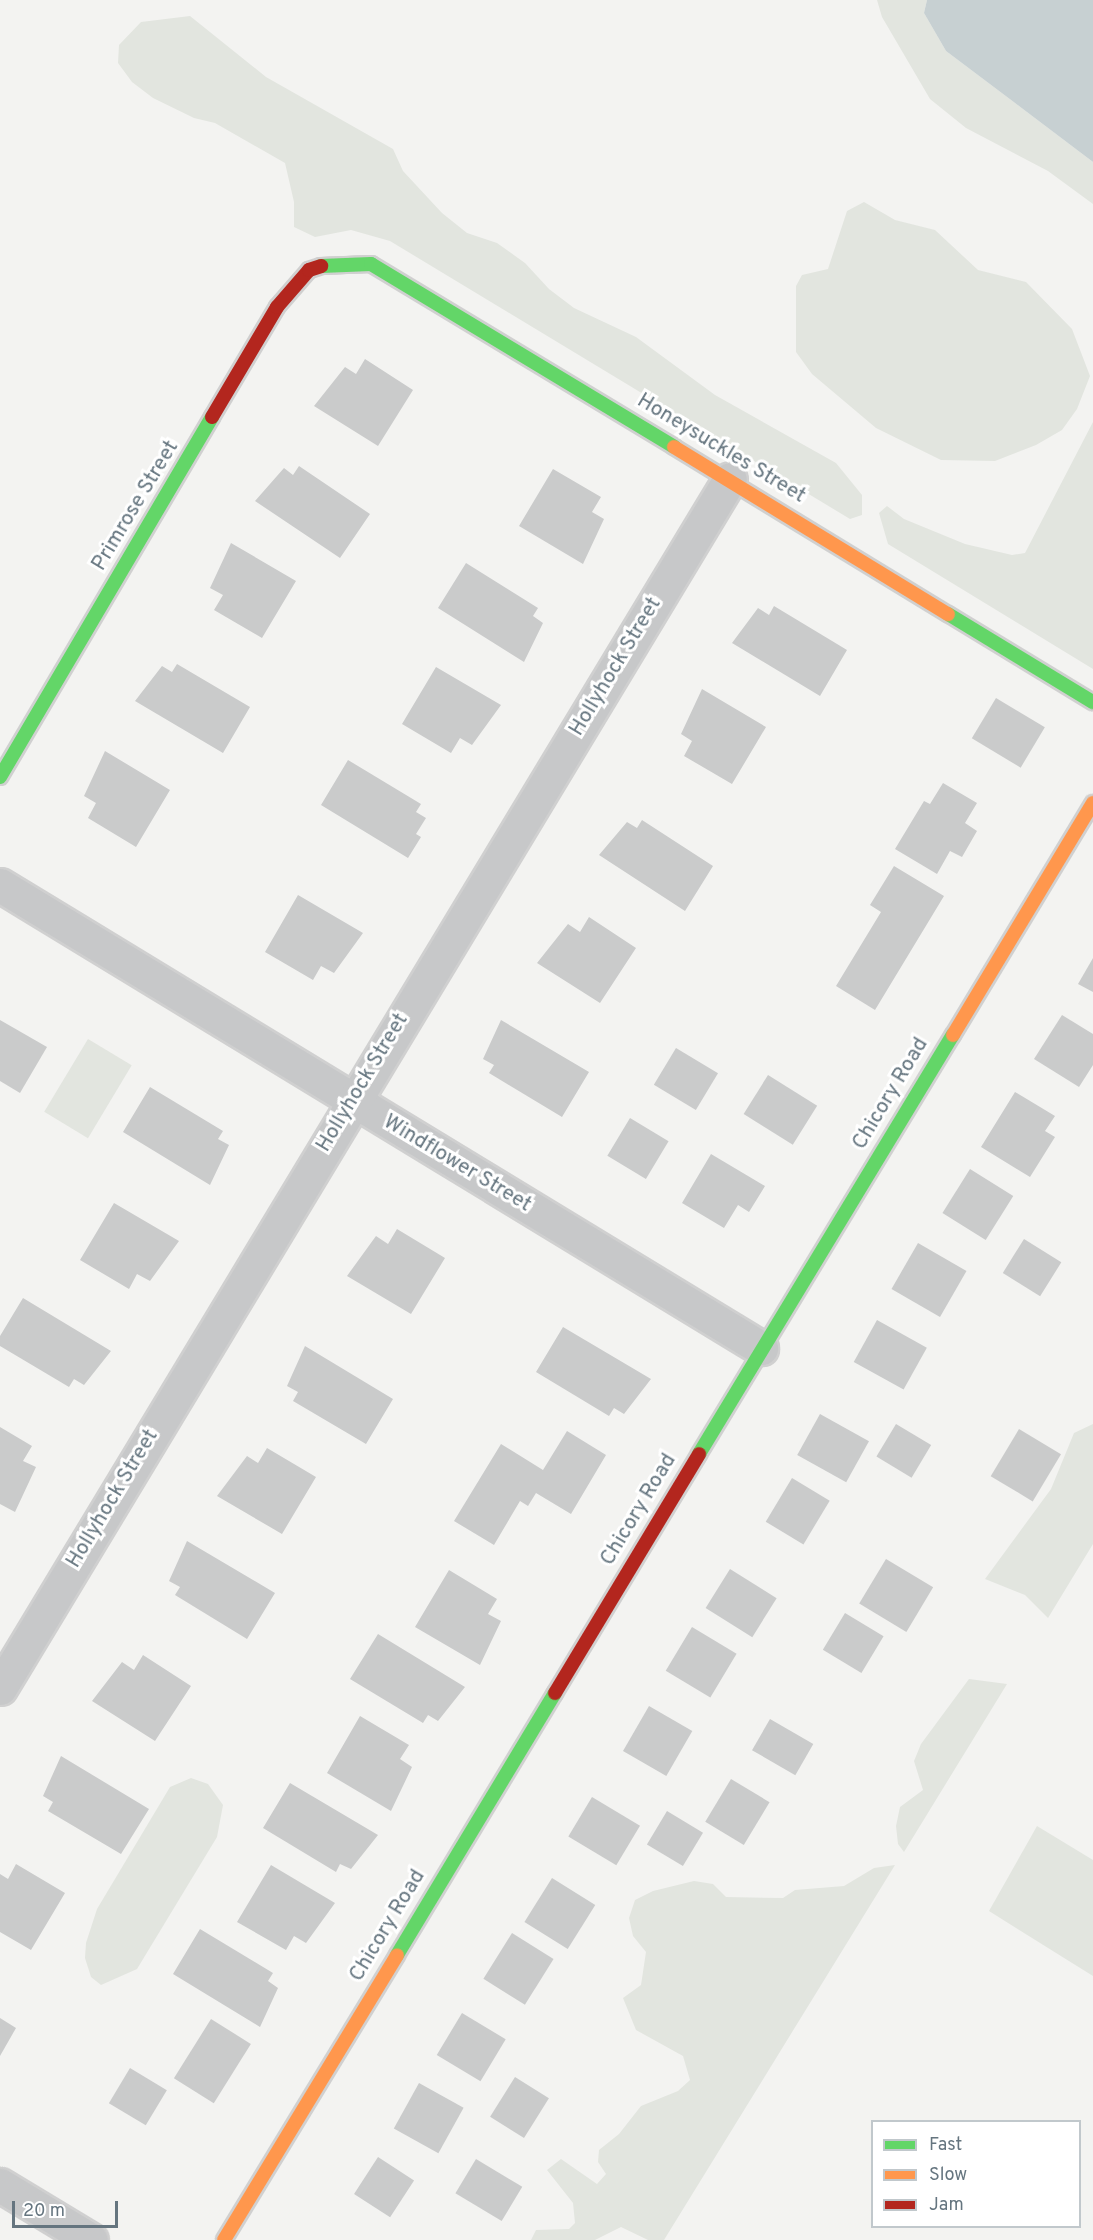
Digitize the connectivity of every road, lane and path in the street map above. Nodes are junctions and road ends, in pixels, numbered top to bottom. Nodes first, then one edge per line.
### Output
1 (318, 266) joint
2 (730, 479) junction
3 (1093, 702) edge
4 (0, 777) edge
5 (1093, 803) edge
6 (0, 885) edge
7 (352, 1100) junction
8 (761, 1348) junction
9 (0, 1688) edge
10 (0, 2185) edge
11 (91, 2240) edge
12 (224, 2240) edge

1 - 2 street, Honeysuckles Street
1 - 4 street, Primrose Street
2 - 3 street, Honeysuckles Street
2 - 7 street, Hollyhock Street
5 - 8 street, Chicory Road
6 - 7 street, Windflower Street
7 - 8 street, Windflower Street
7 - 9 street, Hollyhock Street
8 - 12 street, Chicory Road
10 - 11 street

